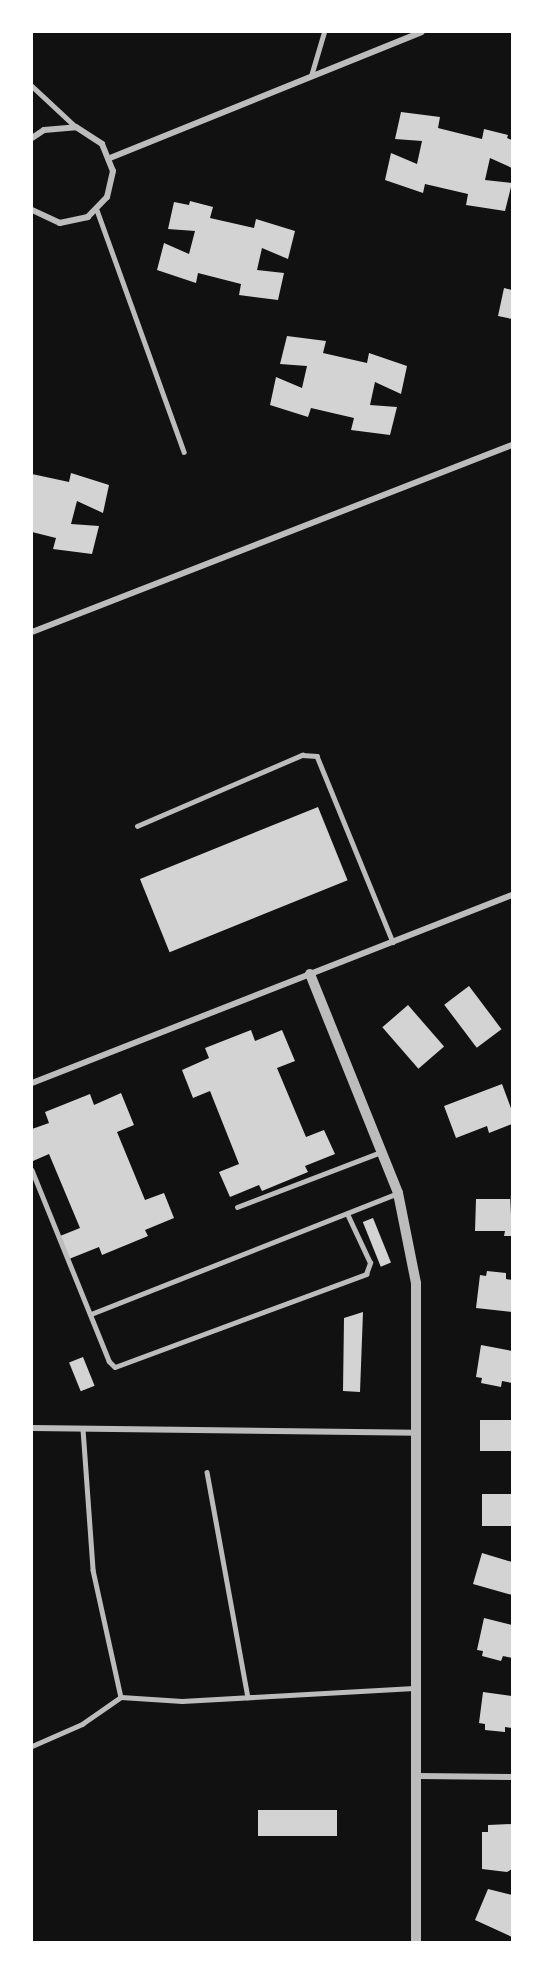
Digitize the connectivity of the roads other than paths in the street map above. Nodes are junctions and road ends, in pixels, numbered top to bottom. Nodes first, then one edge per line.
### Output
1 (324, 32) edge
2 (422, 32) edge
3 (312, 76) junction
4 (32, 86) edge
5 (76, 127) junction
6 (32, 138) edge
7 (110, 158) junction
8 (32, 210) edge
9 (97, 210) junction
10 (513, 445) edge
11 (184, 452) dead end
12 (32, 632) edge
13 (137, 826) dead end
14 (513, 896) edge
15 (393, 942) junction
16 (310, 974) junction
17 (32, 1083) edge
18 (381, 1152) junction
19 (32, 1170) edge
20 (398, 1193) junction
21 (237, 1207) dead end
22 (347, 1214) junction
23 (91, 1314) junction
24 (32, 1428) edge
25 (83, 1429) junction
26 (416, 1433) junction
27 (207, 1472) dead end
28 (417, 1688) junction
29 (121, 1697) junction
30 (248, 1697) junction
31 (32, 1746) edge
32 (418, 1776) junction
33 (513, 1777) edge
34 (416, 1942) edge

1 - 3 lane
2 - 3 street
3 - 7 street
4 - 5 lane
5 - 6 street
5 - 7 street
7 - 9 street
8 - 9 street
9 - 11 lane
10 - 12 street
13 - 15 lane
14 - 15 street
15 - 16 street
16 - 17 street
16 - 18 street
18 - 20 street
18 - 21 lane
19 - 23 lane
20 - 22 lane
20 - 26 street
22 - 23 lane
22 - 23 lane
24 - 25 street
25 - 26 street
25 - 29 lane
26 - 28 street
27 - 30 lane
28 - 30 lane
28 - 32 street
29 - 30 lane
29 - 31 lane
32 - 33 street
32 - 34 street

